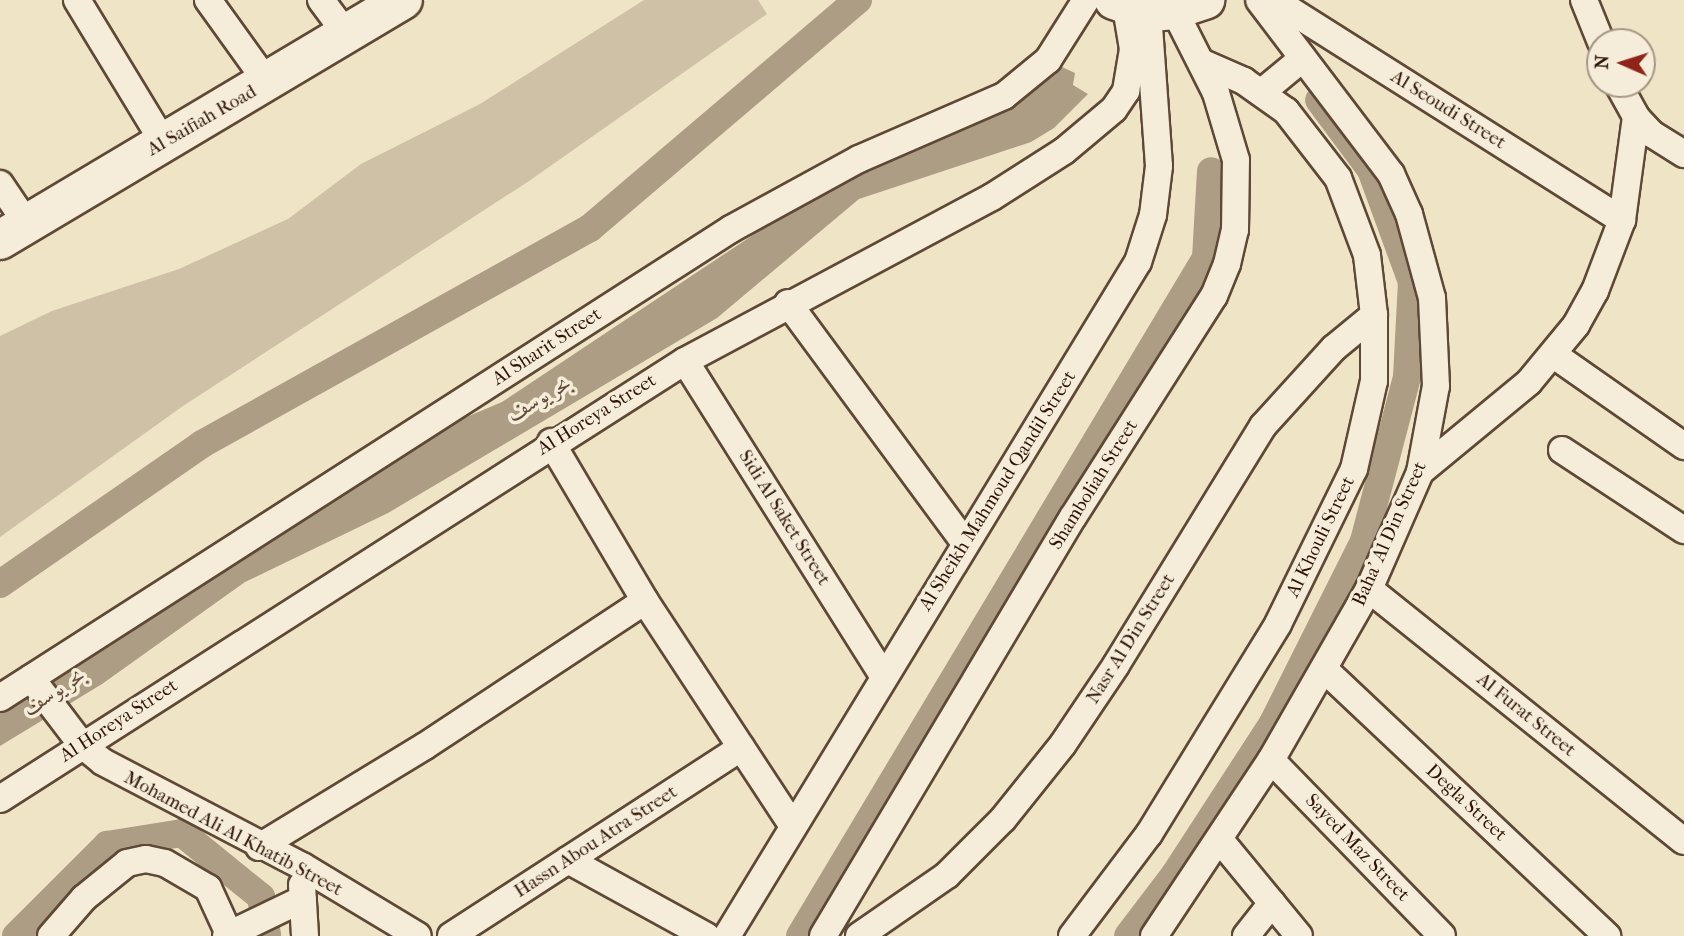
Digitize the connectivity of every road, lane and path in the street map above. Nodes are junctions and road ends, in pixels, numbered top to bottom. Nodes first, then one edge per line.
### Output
1 (77, 0) edge
2 (208, 0) edge
3 (321, 0) edge
4 (403, 0) edge
5 (1086, 0) edge
6 (1259, 0) edge
7 (1274, 0) edge
8 (1584, 0) edge
9 (1153, 6) edge
10 (1595, 28) edge
11 (347, 35) junction
12 (1303, 58) junction
13 (1203, 63) junction
14 (267, 82) junction
15 (1262, 92) junction
16 (1626, 98) edge
17 (1636, 117) junction
18 (164, 143) junction
19 (1680, 149) edge
20 (0, 184) edge
21 (1622, 220) junction
22 (13, 232) edge
23 (788, 303) junction
24 (1374, 316) junction
25 (1554, 355) junction
26 (685, 361) junction
27 (551, 442) junction
28 (1684, 446) edge
29 (1562, 450) dead end
30 (1420, 472) junction
31 (1684, 530) edge
32 (964, 542) junction
33 (1368, 589) junction
34 (645, 601) junction
35 (1325, 670) junction
36 (883, 676) junction
37 (34, 683) junction
38 (0, 698) edge
39 (82, 746) junction
40 (741, 748) junction
41 (1271, 760) junction
42 (0, 799) edge
43 (793, 826) junction
44 (1220, 839) junction
45 (1684, 841) edge
46 (259, 847) junction
47 (568, 860) junction
48 (302, 866) junction
49 (303, 899) junction
50 (1272, 903) junction
51 (228, 935) edge
52 (51, 936) edge
53 (304, 936) edge
54 (418, 936) edge
55 (451, 936) edge
56 (706, 936) edge
57 (727, 936) edge
58 (823, 936) edge
59 (859, 936) edge
60 (1072, 936) edge
61 (1154, 936) edge
62 (1246, 936) edge
63 (1299, 936) edge
64 (1443, 936) edge
65 (1607, 936) edge

1 - 18 street
2 - 14 street
3 - 11 street
4 - 11 street, Al Saifiah Road
5 - 37 street, Al Sharit Street
6 - 12 street, Baha' Al Din Street
7 - 21 street, Al Seoudi Street
8 - 10 street
9 - 13 street, Shamboliah Street
9 - 23 street, Al Horeya Street
9 - 32 street, Al Sheikh Mahmoud Qandil Street
11 - 14 street, Al Saifiah Road
12 - 15 street
12 - 30 street, Baha' Al Din Street
13 - 15 street, Al Khouli Street
13 - 58 street, Shamboliah Street
14 - 18 street, Al Saifiah Road
15 - 24 street, Al Khouli Street
16 - 17 street
17 - 19 street
17 - 21 street
18 - 22 street, Al Saifiah Road
20 - 22 street
21 - 25 street
23 - 26 street, Al Horeya Street
23 - 32 street
24 - 59 street, Nasr Al Din Street
24 - 60 street, Al Khouli Street
25 - 28 street
25 - 30 street
26 - 27 street, Al Horeya Street
26 - 36 street, Sidi Al Saket Street
27 - 34 street
27 - 39 street, Al Horeya Street
29 - 31 street
30 - 33 street, Baha' Al Din Street
32 - 36 street, Al Sheikh Mahmoud Qandil Street
33 - 35 street, Baha' Al Din Street
33 - 45 street, Al Furat Street
34 - 40 street
34 - 46 street
35 - 41 street, Baha' Al Din Street
35 - 65 street, Degla Street
36 - 43 street, Al Sheikh Mahmoud Qandil Street
37 - 38 street, Al Sharit Street
37 - 39 street, Mohamed Ali Al Khatib Street
39 - 42 street, Al Horeya Street
39 - 46 street, Mohamed Ali Al Khatib Street
40 - 43 street
40 - 47 street, Hassn Abou Atra Street
41 - 44 street, Baha' Al Din Street
41 - 64 street, Sayed Maz Street
43 - 57 street, Al Sheikh Mahmoud Qandil Street
44 - 50 street
44 - 61 street, Baha' Al Din Street
46 - 48 street, Mohamed Ali Al Khatib Street
47 - 55 street, Hassn Abou Atra Street
47 - 56 street
48 - 49 street
48 - 54 street, Mohamed Ali Al Khatib Street
49 - 51 street
49 - 53 street
50 - 62 street
50 - 63 street
51 - 52 street

